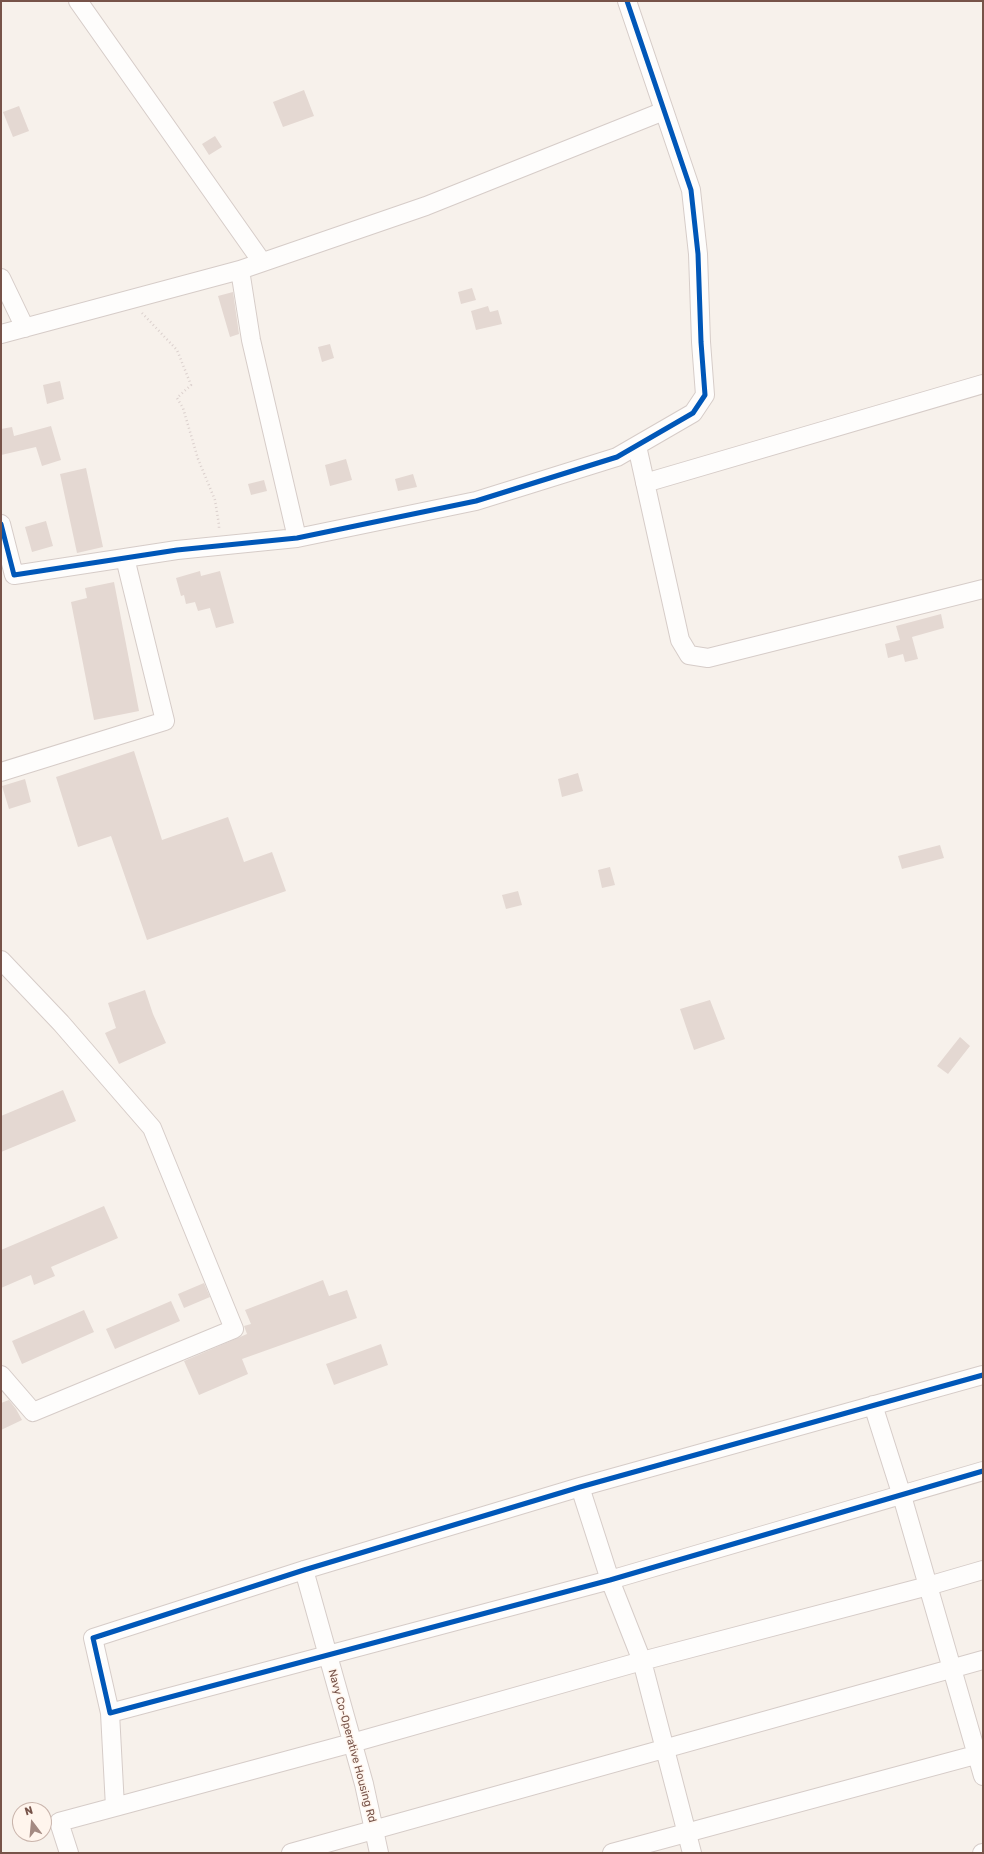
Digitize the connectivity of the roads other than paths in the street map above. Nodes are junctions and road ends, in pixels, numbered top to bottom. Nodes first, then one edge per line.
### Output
1 (78, 1) edge
2 (627, 1) edge
3 (664, 111) junction
4 (262, 262) junction
5 (240, 270) junction
6 (1, 278) edge
7 (24, 328) junction
8 (1, 334) edge
9 (983, 384) edge
10 (637, 446) junction
11 (645, 483) junction
12 (1, 524) edge
13 (297, 538) junction
14 (125, 558) junction
15 (7, 578) edge
16 (983, 589) edge
17 (1, 772) edge
18 (1, 960) edge
19 (1, 1375) edge
20 (983, 1375) edge
21 (873, 1405) junction
22 (983, 1471) edge
23 (580, 1487) junction
24 (902, 1496) junction
25 (304, 1570) junction
26 (983, 1570) edge
27 (610, 1580) junction
28 (928, 1586) junction
29 (328, 1655) junction
30 (983, 1660) edge
31 (642, 1661) junction
32 (952, 1668) junction
33 (110, 1713) junction
34 (352, 1743) junction
35 (665, 1749) junction
36 (980, 1754) edge
37 (983, 1776) edge
38 (115, 1807) junction
39 (374, 1831) junction
40 (686, 1833) junction
41 (69, 1853) edge
42 (291, 1853) edge
43 (379, 1853) edge
44 (612, 1853) edge
45 (692, 1853) edge

1 - 4 street
2 - 3 street
3 - 4 street
3 - 10 street
4 - 5 street
5 - 7 street
5 - 13 street
6 - 7 street
7 - 8 street
9 - 11 street
10 - 11 street
10 - 13 street
11 - 16 street
12 - 15 street
13 - 14 street
14 - 15 street
14 - 17 street
18 - 19 street
20 - 21 street
21 - 23 street
21 - 24 street
22 - 24 street
23 - 25 street
23 - 27 street
24 - 27 street
24 - 28 street
25 - 29 street, Navy Co-Operative Housing Rd
25 - 33 street
26 - 28 street
27 - 29 street
27 - 31 street
28 - 31 street
28 - 32 street
29 - 33 street
29 - 34 street, Navy Co-Operative Housing Rd
30 - 32 street
31 - 34 street
31 - 35 street
32 - 35 street
32 - 36 street
33 - 38 street
34 - 38 street
34 - 39 street, Navy Co-Operative Housing Rd
35 - 39 street
35 - 40 street
36 - 37 street
36 - 40 street
38 - 41 street
39 - 42 street
39 - 43 street, Navy Co-Operative Housing Rd
40 - 44 street
40 - 45 street

